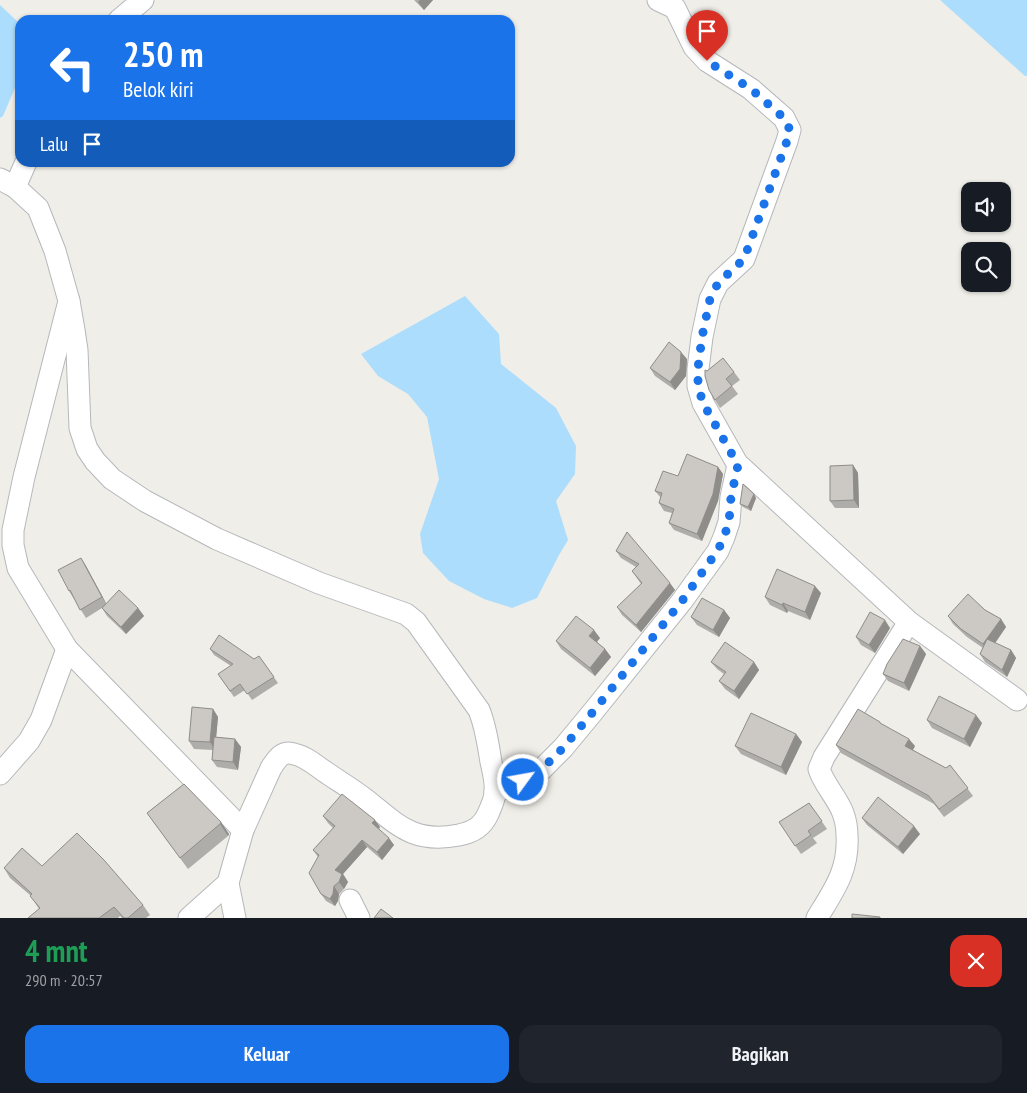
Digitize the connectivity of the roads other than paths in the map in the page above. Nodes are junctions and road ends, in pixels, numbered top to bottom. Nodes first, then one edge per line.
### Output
1 (142, 0) edge
2 (658, 0) edge
3 (125, 15) edge
4 (22, 167) edge
5 (8, 183) edge
6 (69, 301) junction
7 (738, 465) junction
8 (909, 622) junction
9 (68, 649) junction
10 (1017, 700) dead end
11 (0, 774) edge
12 (495, 792) junction
13 (243, 830) junction
14 (228, 883) junction
15 (189, 918) edge
16 (235, 918) edge
17 (817, 918) edge

1 - 3 street
2 - 7 street
4 - 5 street
5 - 6 street
6 - 9 street
6 - 12 street
7 - 8 street
7 - 12 street
8 - 10 street
8 - 17 street
9 - 11 street
9 - 13 street
12 - 13 street
13 - 14 street
14 - 15 street
14 - 16 street

